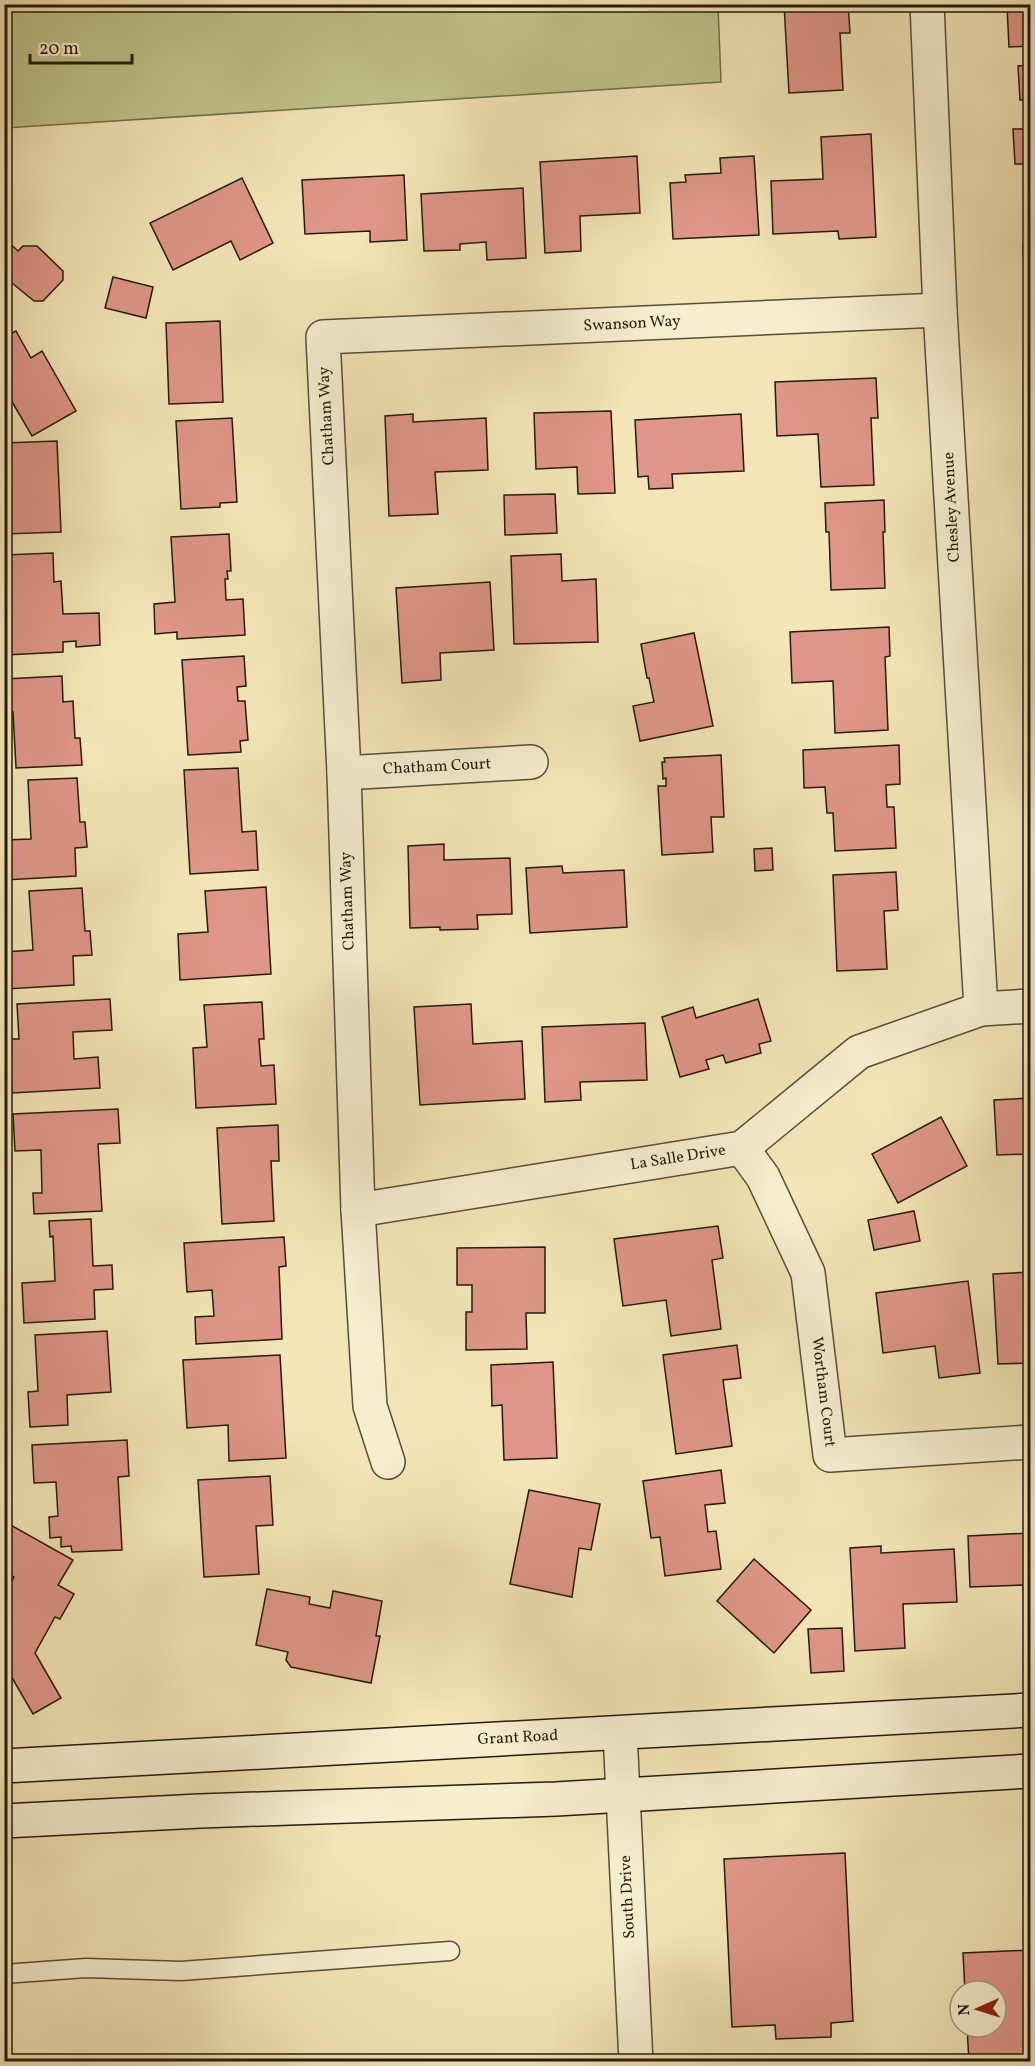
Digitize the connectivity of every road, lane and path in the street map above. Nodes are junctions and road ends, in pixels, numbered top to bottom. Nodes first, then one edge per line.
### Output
1 (927, 4) edge
2 (940, 310) junction
3 (323, 337) joint
4 (531, 762) dead end
5 (344, 773) junction
6 (1030, 1006) edge
7 (981, 1009) junction
8 (742, 1148) junction
9 (358, 1210) junction
10 (1030, 1442) edge
11 (388, 1462) dead end
12 (1030, 1710) edge
13 (620, 1733) junction
14 (4, 1766) edge
15 (1030, 1771) edge
16 (623, 1795) junction
17 (4, 1821) edge
18 (450, 1951) dead end
19 (4, 1974) edge
20 (636, 2061) edge

1 - 2 street, Chesley Avenue
2 - 3 street, Swanson Way
2 - 7 street, Chesley Avenue
3 - 5 street, Chatham Way
4 - 5 street, Chatham Court
5 - 9 street, Chatham Way
6 - 7 street, La Salle Drive
7 - 8 street, La Salle Drive
8 - 9 street, La Salle Drive
8 - 10 street, Wortham Court
9 - 11 street, Chatham Way
12 - 13 street, Grant Road
13 - 14 street, Grant Road
13 - 16 street, South Drive
15 - 16 street
16 - 17 street
16 - 20 street, South Drive
18 - 19 lane

